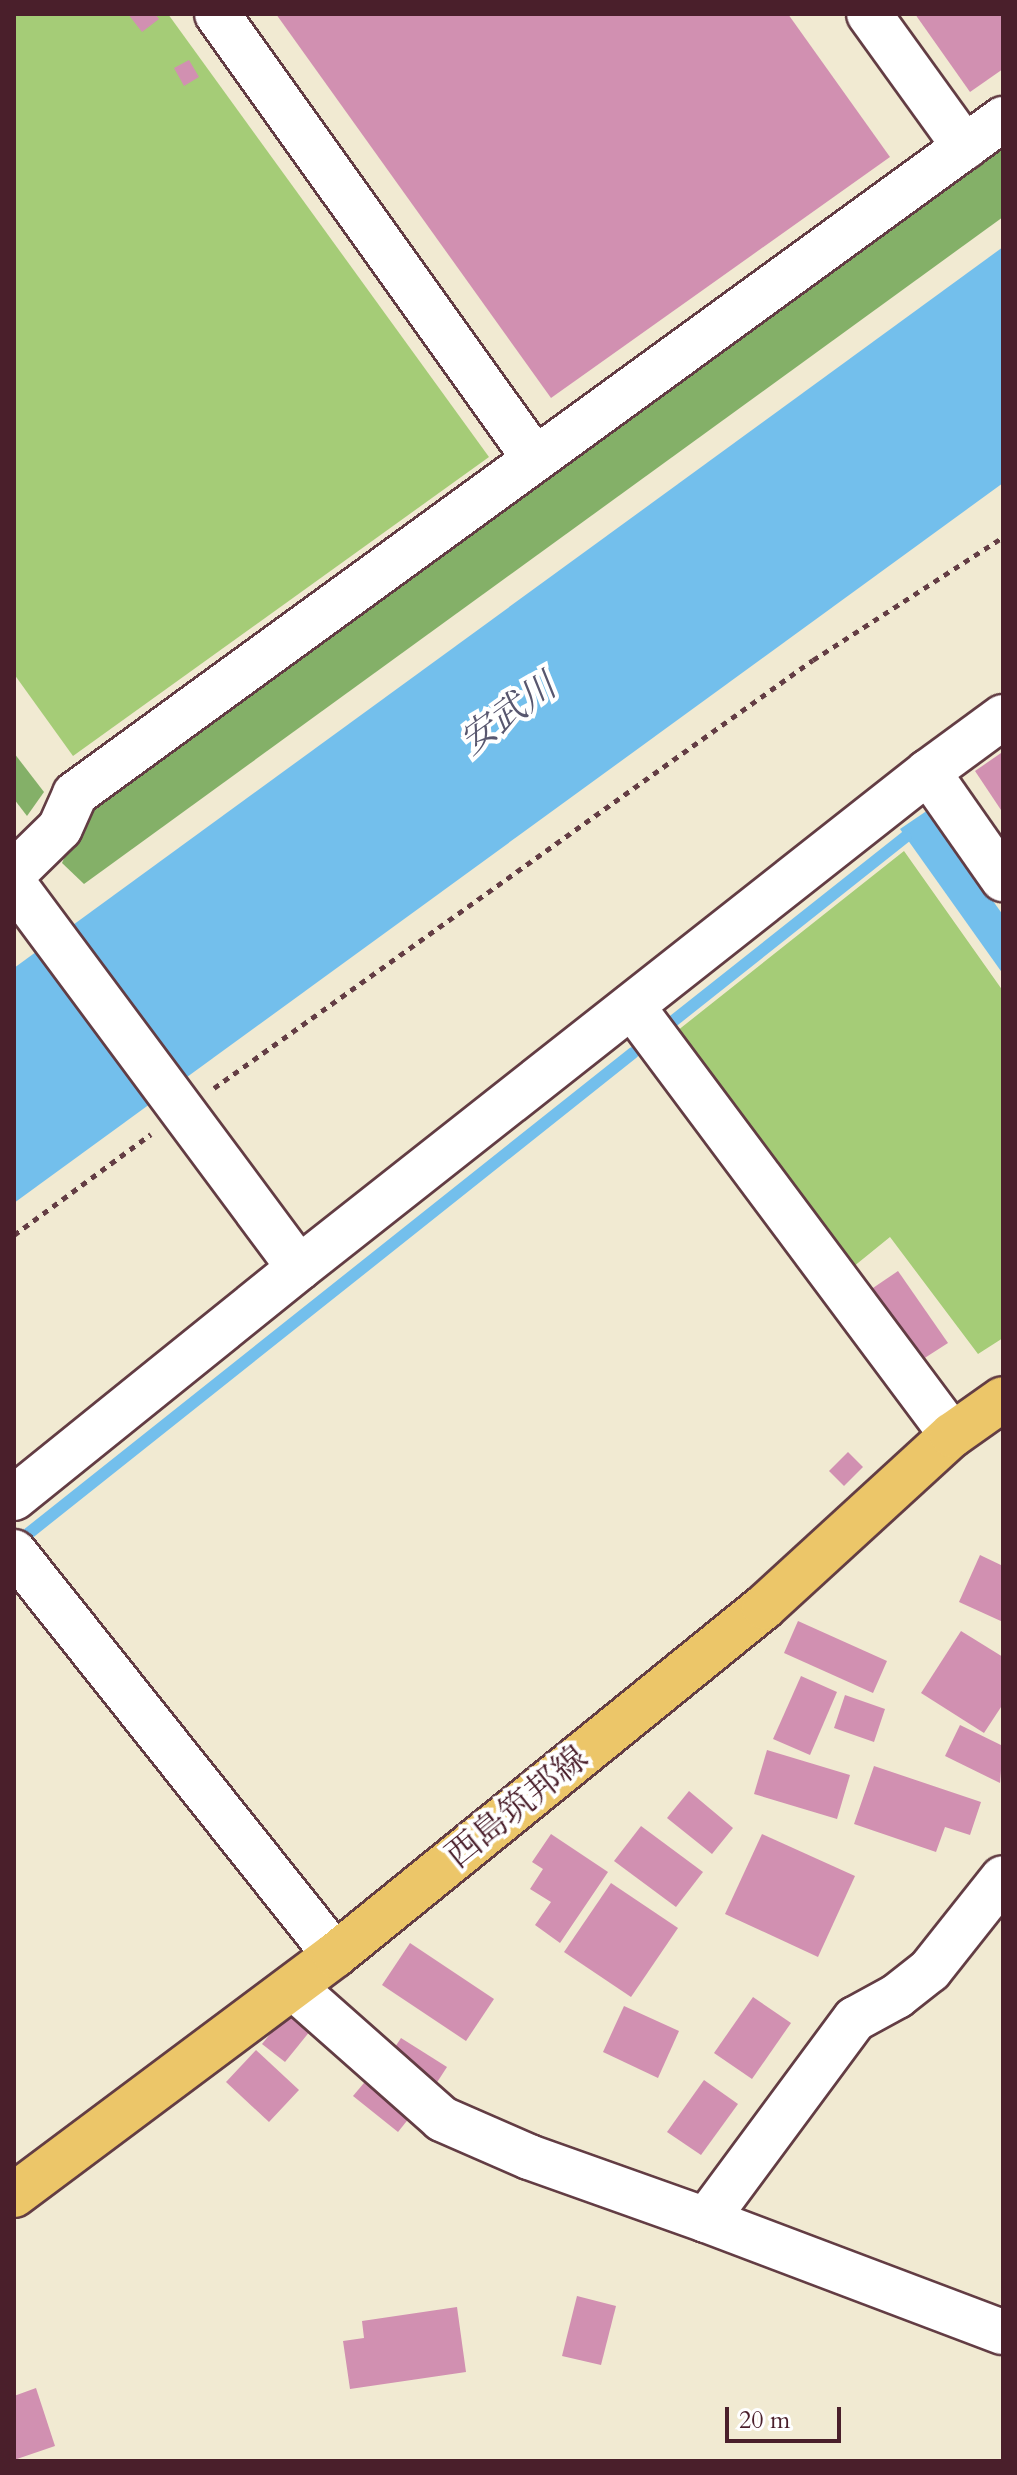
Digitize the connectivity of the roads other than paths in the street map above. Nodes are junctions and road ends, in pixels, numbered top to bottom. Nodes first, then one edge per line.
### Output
1 (217, 14) edge
2 (869, 14) edge
3 (1003, 119) edge
4 (965, 147) junction
5 (535, 459) junction
6 (1003, 717) edge
7 (928, 772) junction
8 (1003, 879) edge
9 (23, 900) edge
10 (632, 1006) junction
11 (299, 1268) junction
12 (1003, 1399) edge
13 (952, 1435) junction
14 (14, 1498) edge
15 (14, 1552) edge
16 (1003, 1878) edge
17 (335, 1955) junction
18 (293, 1987) junction
19 (14, 2195) edge
20 (706, 2220) junction
21 (1003, 2332) edge

1 - 5 street
2 - 4 street
3 - 4 street
4 - 5 street
5 - 9 street
6 - 7 street
7 - 8 street
7 - 10 street
9 - 11 street
10 - 11 street
10 - 13 street
11 - 14 street
12 - 13 main road, 西島筑邦線
13 - 17 main road, 西島筑邦線
15 - 17 street
16 - 20 street
17 - 18 main road, 西島筑邦線
18 - 19 main road, 西島筑邦線
18 - 20 street
20 - 21 street

